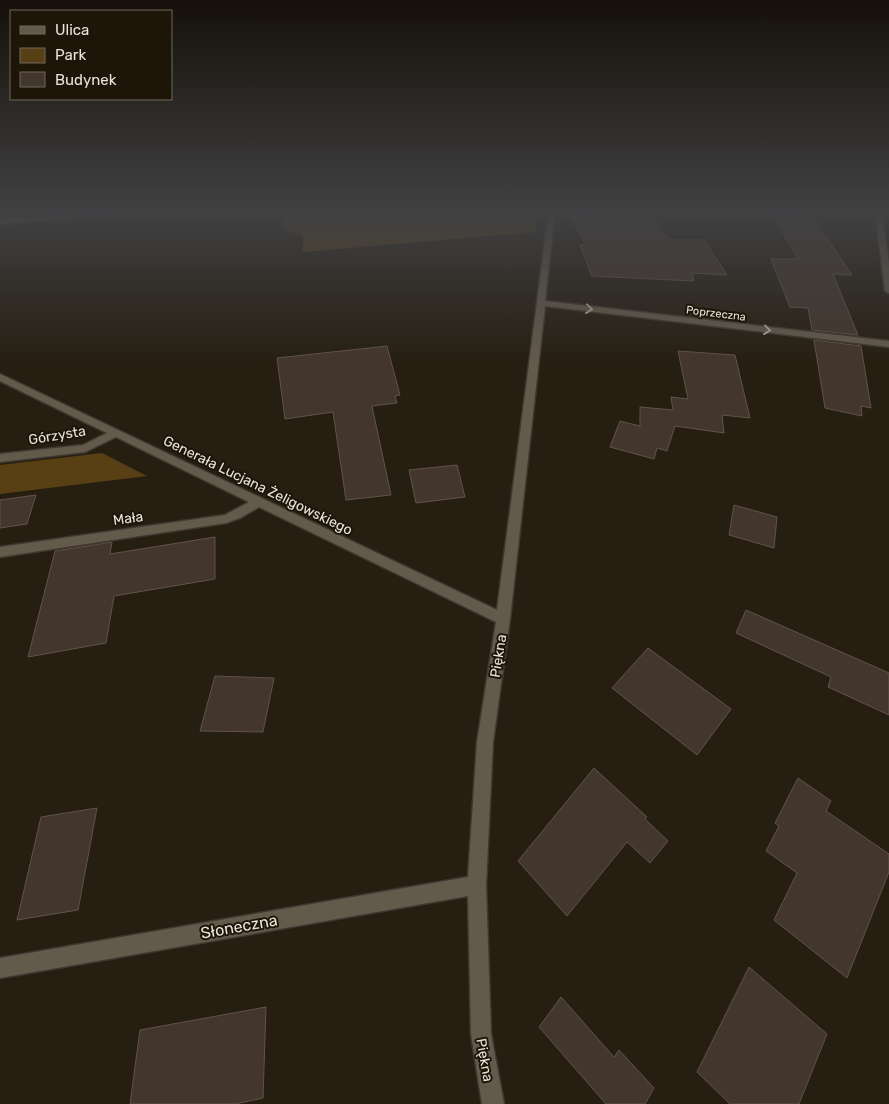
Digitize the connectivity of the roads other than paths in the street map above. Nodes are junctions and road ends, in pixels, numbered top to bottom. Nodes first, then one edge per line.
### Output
1 (545, 262) edge
2 (885, 262) edge
3 (889, 291) edge
4 (540, 303) junction
5 (889, 344) edge
6 (0, 377) edge
7 (115, 433) junction
8 (0, 458) edge
9 (257, 502) junction
10 (0, 552) edge
11 (503, 619) junction
12 (477, 885) junction
13 (0, 968) edge
14 (493, 1104) edge

1 - 4 street, Piękna
2 - 3 street
4 -> 5 street, Poprzeczna
4 - 11 street, Piękna
6 - 7 street, Generała Lucjana Żeligowskiego
7 - 8 street, Górzysta
7 - 9 street, Generała Lucjana Żeligowskiego
9 - 10 street, Mała
9 - 11 street, Generała Lucjana Żeligowskiego
11 - 12 street, Piękna
12 - 13 street, Słoneczna
12 - 14 street, Piękna

